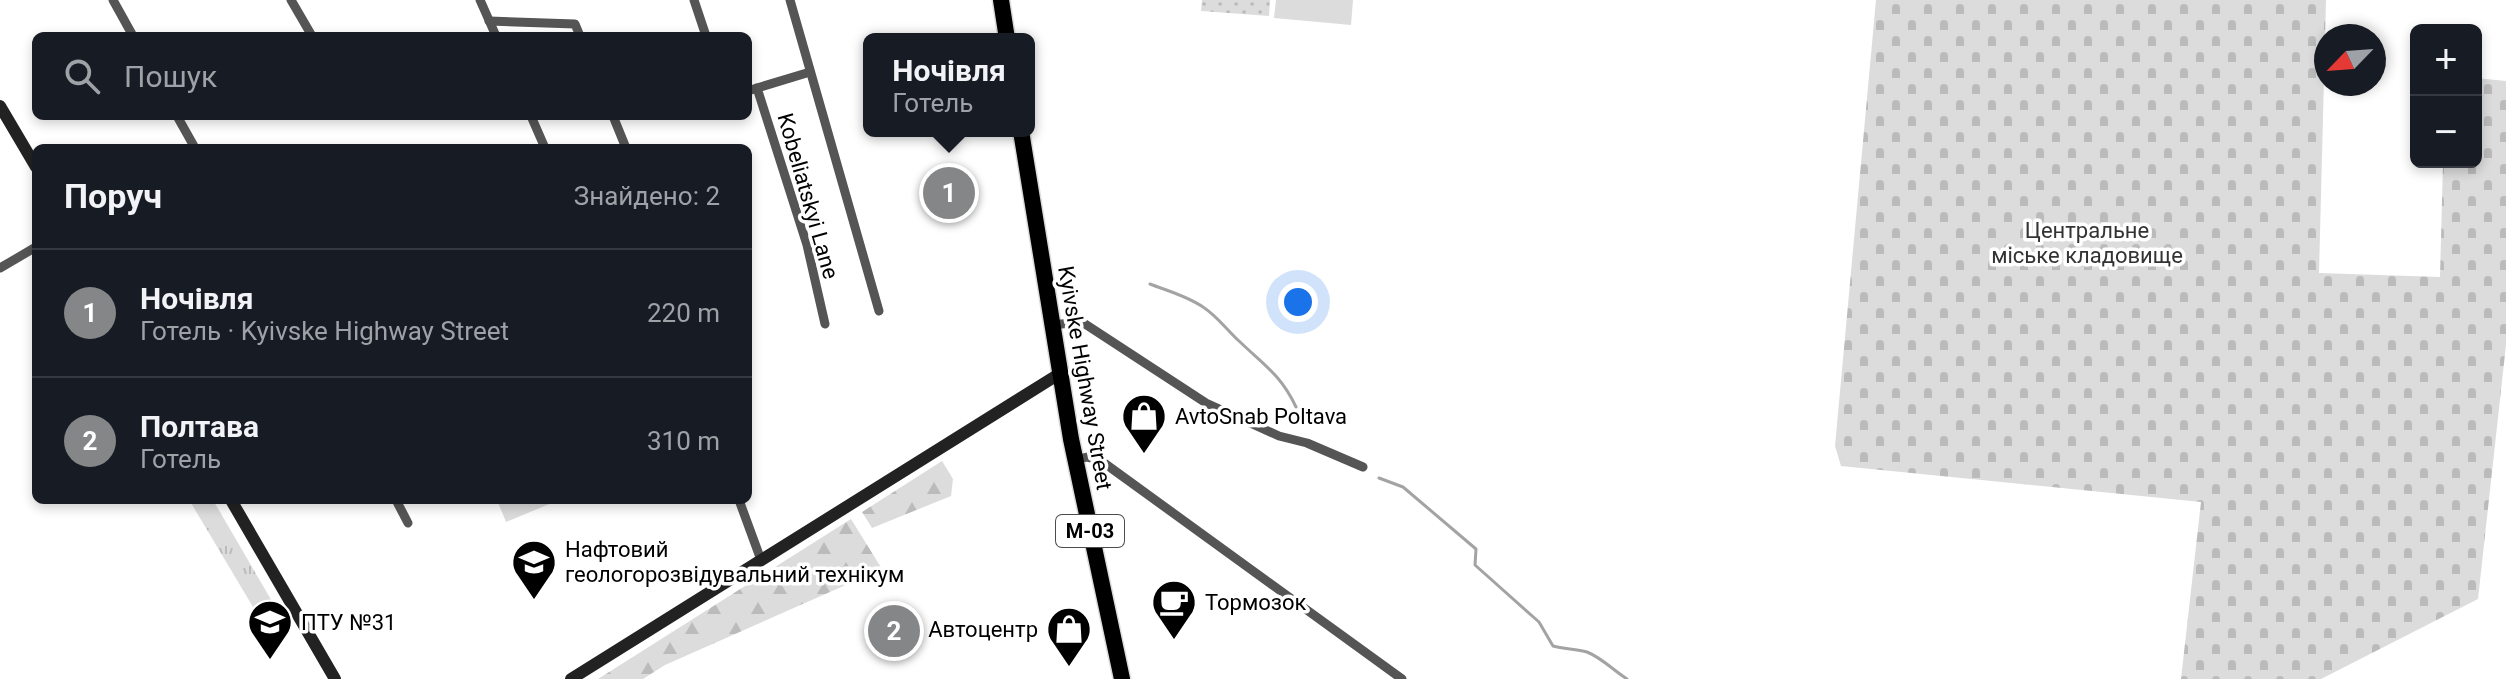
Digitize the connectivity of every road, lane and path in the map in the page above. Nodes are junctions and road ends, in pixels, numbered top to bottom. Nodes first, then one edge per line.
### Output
1 (113, 0) edge
2 (291, 0) edge
3 (480, 0) edge
4 (694, 0) edge
5 (790, 0) edge
6 (1001, 0) edge
7 (489, 21) junction
8 (131, 32) edge
9 (310, 32) edge
10 (494, 32) edge
11 (578, 32) edge
12 (705, 32) edge
13 (1006, 33) edge
14 (810, 72) junction
15 (753, 89) edge
16 (0, 106) edge
17 (179, 120) edge
18 (533, 120) edge
19 (615, 120) edge
20 (1022, 137) edge
21 (193, 144) edge
22 (543, 144) edge
23 (624, 144) edge
24 (32, 160) edge
25 (32, 249) edge
26 (0, 268) edge
27 (879, 311) dead end
28 (825, 324) dead end
29 (1051, 325) junction
30 (1059, 374) junction
31 (1075, 460) junction
32 (1363, 467) dead end
33 (233, 504) edge
34 (398, 504) edge
35 (740, 504) edge
36 (408, 523) dead end
37 (761, 560) junction
38 (335, 679) edge
39 (571, 679) edge
40 (1122, 679) edge
41 (1402, 679) edge

1 - 8 street
2 - 9 street
3 - 7 street
4 - 12 street
5 - 14 street
6 - 13 highway
7 - 10 street
7 - 11 street
14 - 15 street
14 - 27 street
15 - 28 street, Kobeliatskyi Lane
16 - 24 street
17 - 21 street
18 - 22 street
19 - 23 street
20 - 29 highway, Kyivske Highway Street / М-03
25 - 26 street
29 - 30 highway, Kyivske Highway Street / М-03
29 - 32 street
30 - 31 highway, Kyivske Highway Street / М-03
30 - 37 street
31 - 40 highway, Kyivske Highway Street / М-03
31 - 41 street
33 - 38 street
34 - 36 street
35 - 37 street
37 - 39 street

